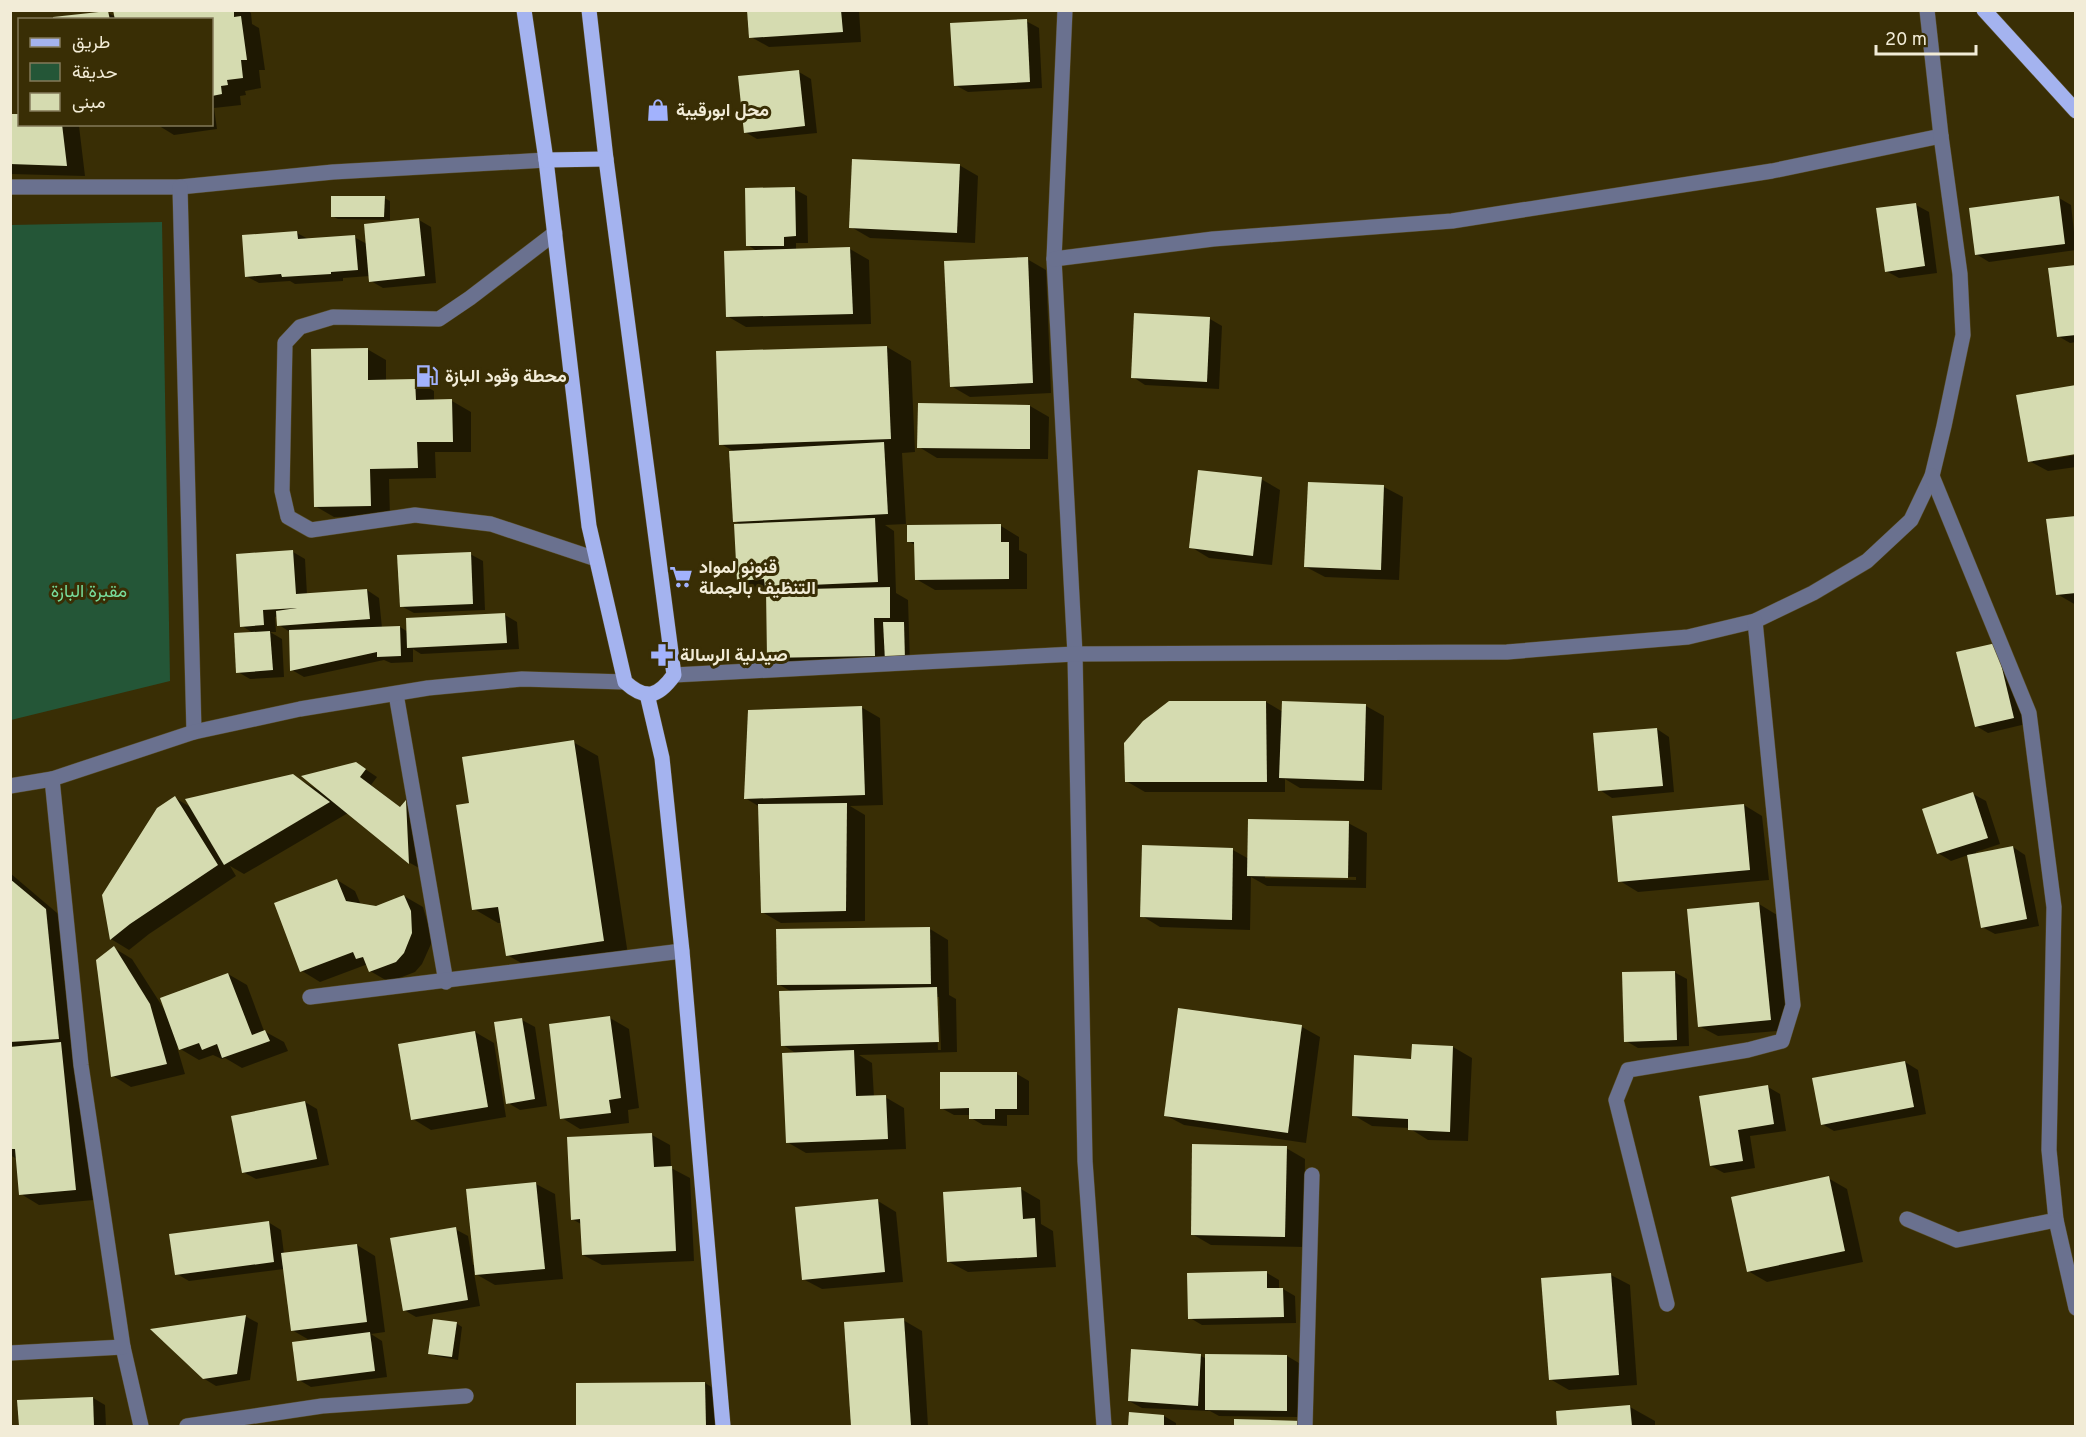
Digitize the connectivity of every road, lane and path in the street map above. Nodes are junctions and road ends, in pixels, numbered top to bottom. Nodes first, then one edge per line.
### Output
1 (524, 10) edge
2 (589, 10) edge
3 (1065, 10) edge
4 (1928, 10) edge
5 (1984, 10) edge
6 (2076, 111) edge
7 (1941, 136) junction
8 (606, 159) junction
9 (546, 160) junction
10 (10, 187) edge
11 (180, 187) junction
12 (555, 233) junction
13 (1054, 259) junction
14 (1932, 476) junction
15 (596, 559) junction
16 (1755, 621) junction
17 (1075, 654) junction
18 (674, 675) junction
19 (625, 682) junction
20 (396, 694) junction
21 (647, 694) junction
22 (194, 732) junction
23 (52, 779) junction
24 (10, 786) edge
25 (682, 951) junction
26 (446, 982) junction
27 (310, 997) dead end
28 (1312, 1174) dead end
29 (1907, 1219) dead end
30 (2056, 1220) junction
31 (1667, 1304) dead end
32 (2076, 1308) edge
33 (123, 1347) junction
34 (10, 1353) edge
35 (466, 1396) dead end
36 (141, 1426) edge
37 (187, 1426) edge
38 (723, 1426) edge
39 (1104, 1426) edge
40 (1305, 1426) edge

1 - 9 main road
2 - 8 main road
3 - 13 street
4 - 7 street
5 - 6 main road
7 - 13 street
7 - 14 street
8 - 9 main road
8 - 18 main road
9 - 11 street
9 - 12 main road
10 - 11 street
11 - 22 street
12 - 15 main road
12 - 15 street
13 - 17 street
14 - 16 street
14 - 30 street
15 - 19 main road
16 - 17 street
16 - 31 street
17 - 18 street
17 - 39 street
18 - 21 main road
19 - 20 street
19 - 21 main road
20 - 22 street
20 - 26 street
21 - 25 main road
22 - 23 street
23 - 24 street
23 - 33 street
25 - 26 street
25 - 38 main road
26 - 27 street
28 - 40 street
29 - 30 street
30 - 32 street
33 - 34 street
33 - 36 street
35 - 37 street

